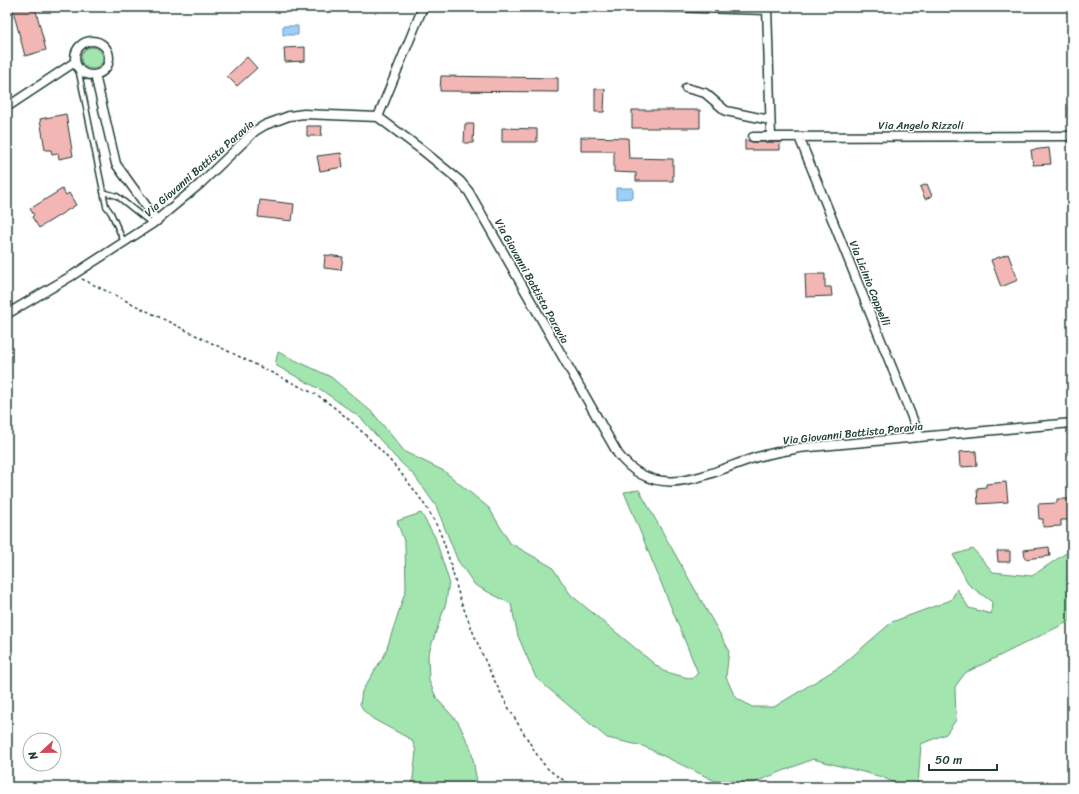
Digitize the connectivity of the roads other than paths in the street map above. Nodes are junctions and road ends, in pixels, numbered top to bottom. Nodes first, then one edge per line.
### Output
1 (423, 7) edge
2 (665, 7) edge
3 (767, 8) edge
4 (76, 65) junction
5 (95, 75) junction
6 (686, 88) dead end
7 (7, 107) edge
8 (378, 117) junction
9 (770, 120) junction
10 (1072, 136) edge
11 (753, 137) dead end
12 (771, 137) junction
13 (799, 137) junction
14 (103, 192) junction
15 (154, 222) junction
16 (124, 243) junction
17 (7, 314) edge
18 (1072, 423) edge
19 (920, 437) junction

1 - 8 street
2 - 3 street
3 - 9 street
4 - 5 street
4 - 5 street
4 - 7 street
4 - 14 lane
5 - 15 street
6 - 9 street
8 - 15 street, Via Giovanni Battista Paravia
8 - 19 street, Via Giovanni Battista Paravia
9 - 12 street
10 - 13 street, Via Angelo Rizzoli
11 - 12 street, Via Angelo Rizzoli
12 - 13 street, Via Angelo Rizzoli
13 - 19 street, Via Licinio Cappelli
14 - 15 lane
14 - 16 lane
15 - 16 street, Via Giovanni Battista Paravia
16 - 17 street, Via Giovanni Battista Paravia
18 - 19 street, Via Giovanni Battista Paravia

